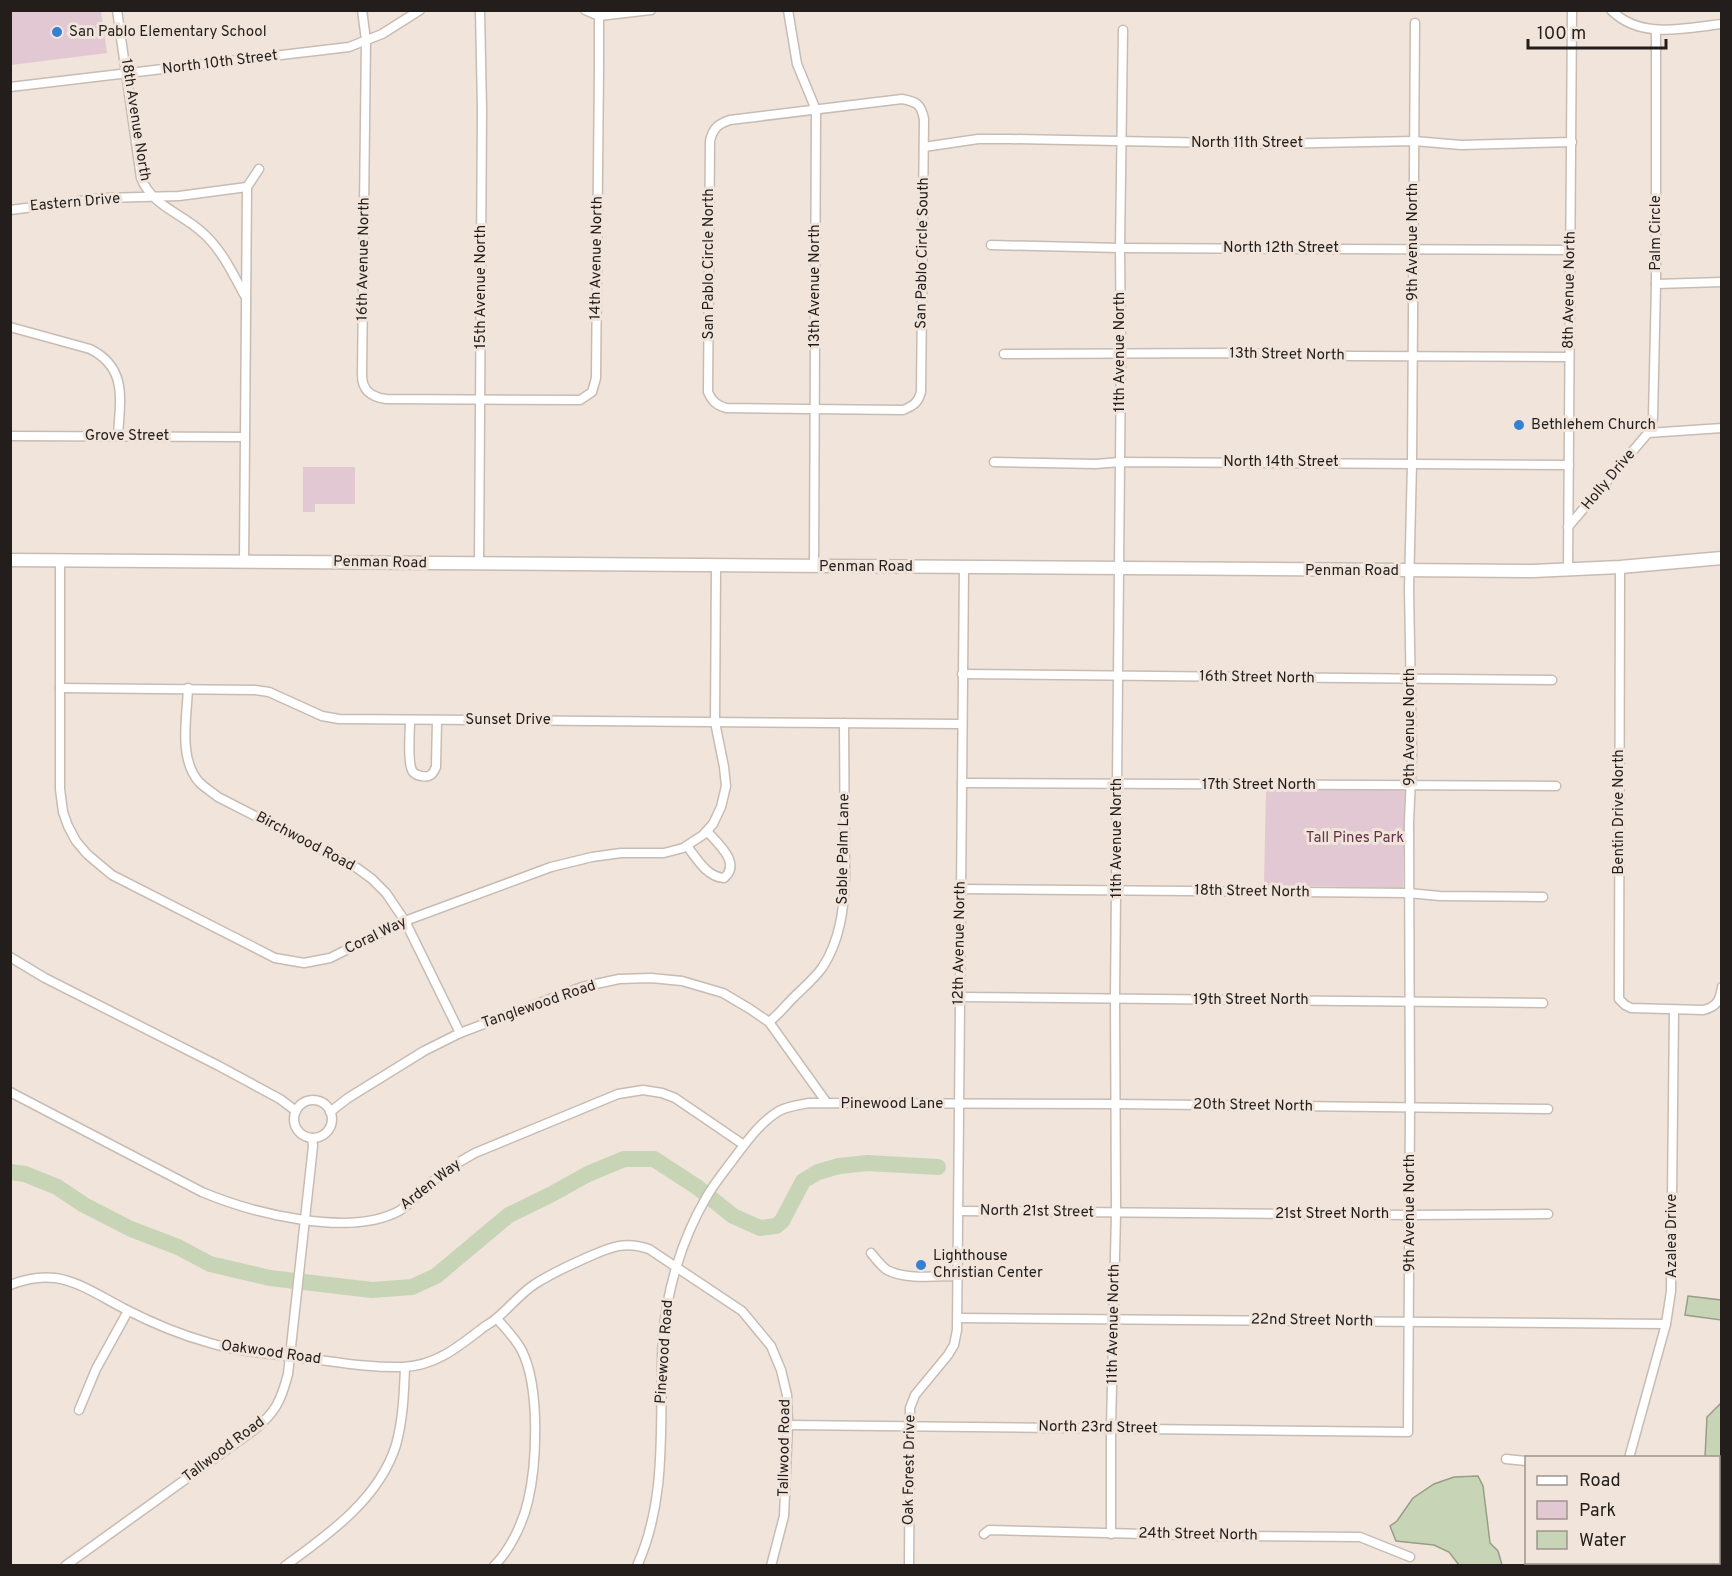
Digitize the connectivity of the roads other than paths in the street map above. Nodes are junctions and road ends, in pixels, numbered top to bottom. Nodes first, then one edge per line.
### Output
1 (117, 10) edge
2 (362, 10) edge
3 (420, 10) edge
4 (480, 10) edge
5 (585, 10) edge
6 (651, 10) edge
7 (788, 10) edge
8 (1572, 10) edge
9 (1611, 10) edge
10 (599, 13) edge
11 (1415, 23) dead end
12 (1722, 24) edge
13 (1123, 30) dead end
14 (1656, 31) junction
15 (366, 40) junction
16 (127, 74) junction
17 (10, 87) edge
18 (816, 110) junction
19 (1414, 141) junction
20 (1122, 142) junction
21 (1572, 142) junction
22 (924, 147) junction
23 (259, 170) dead end
24 (247, 187) junction
25 (153, 198) junction
26 (10, 210) edge
27 (991, 245) dead end
28 (1120, 248) junction
29 (1414, 249) junction
30 (1570, 250) junction
31 (1722, 282) edge
32 (1656, 284) junction
33 (246, 297) junction
34 (10, 327) edge
35 (1004, 354) dead end
36 (1121, 355) junction
37 (1413, 356) junction
38 (1569, 357) junction
39 (480, 399) junction
40 (815, 408) junction
41 (1722, 428) edge
42 (1648, 434) junction
43 (10, 436) edge
44 (118, 436) junction
45 (244, 437) junction
46 (994, 462) dead end
47 (1119, 462) junction
48 (1412, 463) junction
49 (1569, 465) junction
50 (1569, 527) junction
51 (1722, 558) edge
52 (10, 560) edge
53 (60, 561) junction
54 (244, 562) junction
55 (479, 564) junction
56 (716, 566) junction
57 (814, 567) junction
58 (1620, 567) junction
59 (964, 568) junction
60 (1118, 569) junction
61 (1568, 570) junction
62 (1410, 571) junction
63 (962, 675) junction
64 (1118, 676) junction
65 (1410, 679) junction
66 (1552, 680) dead end
67 (60, 688) junction
68 (188, 688) junction
69 (410, 720) junction
70 (437, 720) junction
71 (715, 722) junction
72 (844, 723) junction
73 (962, 724) junction
74 (962, 783) junction
75 (1117, 784) junction
76 (1410, 786) junction
77 (1556, 786) dead end
78 (707, 831) junction
79 (687, 846) junction
80 (960, 890) junction
81 (1117, 890) junction
82 (1408, 893) junction
83 (1544, 897) dead end
84 (405, 921) junction
85 (10, 957) edge
86 (1722, 987) edge
87 (960, 997) junction
88 (1115, 999) junction
89 (1409, 1001) junction
90 (1543, 1003) dead end
91 (1674, 1010) junction
92 (769, 1022) junction
93 (460, 1033) junction
94 (10, 1092) edge
95 (827, 1103) junction
96 (958, 1104) junction
97 (1116, 1104) junction
98 (1410, 1108) junction
99 (1548, 1109) dead end
100 (296, 1111) junction
101 (330, 1112) junction
102 (312, 1138) junction
103 (744, 1145) junction
104 (959, 1211) junction
105 (1116, 1213) junction
106 (1548, 1214) dead end
107 (1410, 1215) junction
108 (304, 1220) junction
109 (871, 1253) dead end
110 (677, 1268) junction
111 (958, 1276) junction
112 (10, 1285) edge
113 (128, 1311) junction
114 (958, 1318) junction
115 (497, 1319) junction
116 (1114, 1319) junction
117 (1409, 1322) junction
118 (1666, 1324) junction
119 (290, 1356) junction
120 (405, 1367) junction
121 (78, 1410) dead end
122 (788, 1425) junction
123 (910, 1426) junction
124 (1111, 1428) junction
125 (1408, 1432) joint
126 (1630, 1456) edge
127 (1506, 1459) dead end
128 (1525, 1461) edge
129 (984, 1534) dead end
130 (1111, 1534) junction
131 (1410, 1557) dead end
132 (65, 1566) edge
133 (285, 1566) edge
134 (494, 1566) edge
135 (637, 1566) edge
136 (771, 1566) edge
137 (909, 1566) edge

1 - 16 street, 18th Avenue North
2 - 15 street, 16th Avenue North
3 - 15 street, North 10th Street
4 - 39 street, 15th Avenue North
5 - 10 street
6 - 10 street
7 - 18 street, 13th Avenue North
8 - 21 street, 8th Avenue North
9 - 14 street
10 - 39 street, 14th Avenue North
11 - 19 street, 9th Avenue North
12 - 14 street
13 - 20 street, 11th Avenue North
14 - 32 street, Palm Circle
15 - 16 street, North 10th Street
15 - 39 street, 16th Avenue North
16 - 17 street, North 10th Street
16 - 25 street, 18th Avenue North
18 - 22 street, San Pablo Circle South
18 - 40 street, 13th Avenue North
18 - 40 street, San Pablo Circle North
19 - 20 street, North 11th Street
19 - 21 street, North 11th Street
19 - 29 street, 9th Avenue North
20 - 22 street, North 11th Street
20 - 28 street, 11th Avenue North
21 - 30 street, 8th Avenue North
22 - 40 street, San Pablo Circle South
23 - 24 street
24 - 25 street, Eastern Drive
24 - 33 street, 18th Avenue North
25 - 26 street, Eastern Drive
25 - 33 street, 18th Avenue North
27 - 28 street, North 12th Street
28 - 29 street, North 12th Street
28 - 36 street, 11th Avenue North
29 - 30 street, North 12th Street
29 - 37 street, 9th Avenue North
30 - 38 street, 8th Avenue North
31 - 32 street
32 - 42 street, Palm Circle
33 - 45 street, 18th Avenue North
34 - 44 street
35 - 36 street, 13th Street North
36 - 37 street, 13th Street North
36 - 47 street, 11th Avenue North
37 - 38 street, 13th Street North
37 - 48 street, 9th Avenue North
38 - 49 street, 8th Avenue North
39 - 55 street, 15th Avenue North
40 - 57 street, 13th Avenue North
41 - 42 street
42 - 50 street, Holly Drive
43 - 44 street, Grove Street
44 - 45 street, Grove Street
45 - 54 street, 18th Avenue North
46 - 47 street, North 14th Street
47 - 48 street, North 14th Street
47 - 60 street, 11th Avenue North
48 - 49 street, North 14th Street
48 - 62 street, 9th Avenue North
49 - 50 street, 8th Avenue North
50 - 61 street, 8th Avenue North
51 - 58 street, Penman Road
52 - 53 street, Penman Road
53 - 54 street, Penman Road
53 - 67 street, Coral Way
54 - 55 street, Penman Road
55 - 56 street, Penman Road
56 - 57 street, Penman Road
56 - 71 street, Coral Way
57 - 59 street, Penman Road
58 - 61 street, Penman Road
58 - 91 street, Bentin Drive North
59 - 60 street, Penman Road
59 - 63 street, 12th Avenue North
60 - 62 street, Penman Road
60 - 64 street, 11th Avenue North
61 - 62 street, Penman Road
62 - 65 street, 9th Avenue North
63 - 64 street, 16th Street North
63 - 73 street, 12th Avenue North
64 - 65 street, 16th Street North
64 - 75 street, 11th Avenue North
65 - 66 street, 16th Street North
65 - 76 street, 9th Avenue North
67 - 68 street, Sunset Drive
67 - 84 street, Coral Way
68 - 69 street, Sunset Drive
68 - 84 street, Birchwood Road
69 - 70 street, Sunset Drive
69 - 70 street
70 - 71 street, Sunset Drive
71 - 72 street, Sunset Drive
71 - 78 street, Coral Way
72 - 73 street, Sunset Drive
72 - 92 street, Sable Palm Lane
73 - 74 street, 12th Avenue North
74 - 75 street, 17th Street North
74 - 80 street, 12th Avenue North
75 - 76 street, 17th Street North
75 - 81 street, 11th Avenue North
76 - 77 street, 17th Street North
76 - 82 street, 9th Avenue North
78 - 79 street, Coral Way
78 - 79 street
79 - 84 street, Coral Way
80 - 81 street, 18th Street North
80 - 87 street, 12th Avenue North
81 - 82 street, 18th Street North
81 - 88 street, 11th Avenue North
82 - 83 street, 18th Street North
82 - 89 street, 9th Avenue North
84 - 93 street, Birchwood Road
85 - 100 street
86 - 91 street
87 - 88 street, 19th Street North
87 - 96 street, 12th Avenue North
88 - 89 street, 19th Street North
88 - 97 street, 11th Avenue North
89 - 90 street, 19th Street North
89 - 98 street, 9th Avenue North
91 - 118 street, Azalea Drive
92 - 93 street, Tanglewood Road
92 - 95 street, Tanglewood Road
93 - 101 street, Tanglewood Road
94 - 108 street, Arden Way
95 - 96 street, Pinewood Lane
95 - 103 street, Pinewood Road
96 - 97 street, 20th Street North
96 - 104 street, 12th Avenue North
97 - 98 street, 20th Street North
97 - 105 street, 11th Avenue North
98 - 99 street, 20th Street North
98 - 107 street, 9th Avenue North
100 - 101 street
100 - 102 street
101 - 102 street
102 - 108 street, Tallwood Road
103 - 108 street, Arden Way
103 - 110 street, Pinewood Road
104 - 105 street, North 21st Street
104 - 111 street, 12th Avenue North
105 - 107 street, 21st Street North
105 - 116 street, 11th Avenue North
106 - 107 street, 21st Street North
107 - 117 street, 9th Avenue North
108 - 119 street, Tallwood Road
109 - 111 street
110 - 115 street, Oakwood Road
110 - 122 street, Tallwood Road
110 - 135 street, Pinewood Road
111 - 114 street, 12th Avenue North
112 - 113 street, Oakwood Road
113 - 119 street, Oakwood Road
113 - 121 street
114 - 116 street, 22nd Street North
114 - 123 street, Oak Forest Drive
115 - 120 street, Oakwood Road
115 - 134 street
116 - 117 street, 22nd Street North
116 - 124 street, 11th Avenue North
117 - 118 street, 22nd Street North
117 - 125 street, 9th Avenue North
118 - 126 street, Azalea Drive
119 - 120 street, Oakwood Road
119 - 132 street, Tallwood Road
120 - 133 street
122 - 123 street, North 23rd Street
122 - 136 street, Tallwood Road
123 - 124 street, North 23rd Street
123 - 137 street, Oak Forest Drive
124 - 125 street, North 23rd Street
124 - 130 street, 11th Avenue North
127 - 128 street
129 - 130 street, 24th Street North
130 - 131 street, 24th Street North

